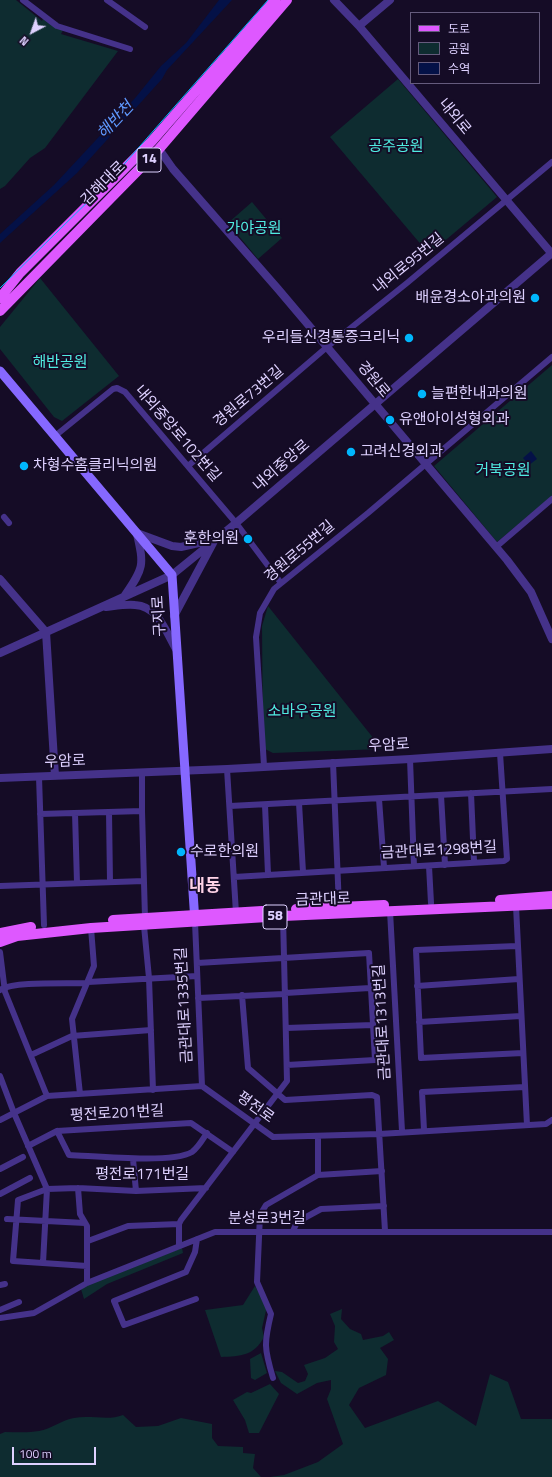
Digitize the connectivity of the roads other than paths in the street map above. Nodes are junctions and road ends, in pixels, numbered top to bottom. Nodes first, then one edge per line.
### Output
1 (23, 0) edge
2 (107, 0) edge
3 (275, 0) edge
4 (287, 0) edge
5 (334, 0) edge
6 (390, 0) edge
7 (359, 26) junction
8 (145, 27) dead end
9 (130, 49) dead end
10 (159, 149) junction
11 (552, 162) edge
12 (506, 201) junction
13 (552, 253) edge
14 (0, 298) edge
15 (0, 311) edge
16 (327, 347) junction
17 (552, 357) edge
18 (0, 371) edge
19 (375, 404) junction
20 (55, 436) junction
21 (426, 464) junction
22 (188, 466) junction
23 (552, 500) edge
24 (4, 517) dead end
25 (9, 523) dead end
26 (236, 523) junction
27 (137, 533) junction
28 (215, 540) junction
29 (496, 547) junction
30 (172, 574) junction
31 (0, 579) edge
32 (281, 583) junction
33 (124, 596) junction
34 (100, 607) junction
35 (174, 616) junction
36 (46, 632) junction
37 (552, 639) edge
38 (176, 649) junction
39 (0, 653) edge
40 (552, 749) edge
41 (500, 753) junction
42 (410, 759) junction
43 (333, 762) junction
44 (264, 766) junction
45 (227, 769) junction
46 (185, 771) junction
47 (142, 773) junction
48 (55, 776) junction
49 (39, 777) junction
50 (0, 778) edge
51 (552, 789) edge
52 (503, 792) junction
53 (471, 793) junction
54 (442, 795) junction
55 (410, 796) junction
56 (379, 798) junction
57 (333, 801) junction
58 (299, 803) junction
59 (265, 805) junction
60 (230, 806) junction
61 (142, 811) junction
62 (109, 812) junction
63 (76, 813) junction
64 (40, 814) junction
65 (474, 862) junction
66 (445, 865) junction
67 (414, 866) junction
68 (429, 866) junction
69 (384, 867) junction
70 (338, 871) junction
71 (303, 872) junction
72 (268, 874) junction
73 (234, 877) junction
74 (144, 881) junction
75 (110, 882) junction
76 (77, 883) junction
77 (42, 884) junction
78 (0, 886) edge
79 (552, 896) edge
80 (432, 903) junction
81 (552, 904) edge
82 (516, 906) junction
83 (339, 907) junction
84 (390, 912) junction
85 (236, 913) junction
86 (283, 916) junction
87 (194, 918) junction
88 (144, 922) junction
89 (44, 925) junction
90 (91, 928) junction
91 (0, 933) edge
92 (0, 942) edge
93 (518, 946) junction
94 (0, 952) edge
95 (284, 958) junction
96 (197, 963) junction
97 (197, 976) junction
98 (148, 978) junction
99 (519, 979) junction
100 (87, 983) junction
101 (417, 986) junction
102 (2, 988) edge
103 (370, 988) junction
104 (285, 994) junction
105 (242, 995) junction
106 (198, 998) junction
107 (521, 1016) junction
108 (419, 1022) junction
109 (373, 1024) junction
110 (286, 1028) junction
111 (151, 1030) junction
112 (72, 1036) junction
113 (523, 1052) junction
114 (31, 1055) junction
115 (287, 1065) junction
116 (0, 1076) edge
117 (202, 1086) junction
118 (525, 1087) junction
119 (153, 1090) junction
120 (80, 1094) junction
121 (278, 1094) junction
122 (47, 1096) junction
123 (14, 1113) junction
124 (0, 1120) edge
125 (552, 1120) edge
126 (255, 1124) junction
127 (527, 1125) junction
128 (424, 1130) junction
129 (57, 1131) junction
130 (402, 1131) junction
131 (208, 1133) junction
132 (379, 1134) junction
133 (318, 1136) junction
134 (28, 1146) junction
135 (233, 1152) junction
136 (23, 1157) dead end
137 (134, 1159) junction
138 (0, 1169) edge
139 (382, 1171) junction
140 (318, 1175) junction
141 (30, 1178) dead end
142 (78, 1188) junction
143 (206, 1188) junction
144 (47, 1189) junction
145 (136, 1191) junction
146 (0, 1194) edge
147 (384, 1206) junction
148 (7, 1219) dead end
149 (16, 1219) junction
150 (45, 1221) junction
151 (85, 1223) junction
152 (179, 1224) junction
153 (552, 1226) edge
154 (385, 1231) junction
155 (259, 1232) junction
156 (294, 1232) junction
157 (551, 1232) edge
158 (197, 1239) junction
159 (88, 1241) junction
160 (179, 1246) junction
161 (43, 1263) junction
162 (87, 1266) junction
163 (87, 1283) junction
164 (196, 1299) dead end
165 (19, 1302) dead end
166 (0, 1310) edge
167 (0, 1318) edge
168 (272, 1378) dead end

1 - 9 street
2 - 8 street
3 - 14 main road, 김해대로
4 - 10 main road, 김해대로 / 14
5 - 7 street, 내외로
6 - 7 street
7 - 12 street, 내외로
10 - 15 main road, 김해대로 / 14
10 - 16 street, 경원로
11 - 12 street, 내외로95번길
12 - 13 street, 내외로
12 - 16 street, 내외로95번길
13 - 19 street, 내외중앙로
16 - 19 street, 경원로
16 - 22 street, 경원로73번길
17 - 21 street, 경원로55번길
18 - 20 main road, 구지로
19 - 21 street, 경원로
19 - 26 street, 내외중앙로
20 - 22 street, 내외중앙로102번길
20 - 27 main road, 구지로
21 - 29 street, 경원로
21 - 32 street, 경원로55번길
22 - 26 street, 내외중앙로102번길
23 - 29 street
24 - 25 street
26 - 28 street, 내외중앙로
26 - 32 street, 내외중앙로102번길
27 - 28 street
27 - 30 main road, 구지로
27 - 33 street
28 - 30 street, 내외중앙로
28 - 35 street
29 - 37 street, 경원로
30 - 33 street, 내외중앙로
30 - 35 main road, 구지로
31 - 36 street
32 - 44 street, 경원로55번길
33 - 34 street, 내외중앙로
34 - 36 street, 내외중앙로
34 - 38 street
35 - 38 main road, 구지로
36 - 39 street, 내외중앙로
36 - 48 street
38 - 46 main road, 구지로
40 - 41 street, 우암로
41 - 42 street, 우암로
41 - 52 street, 금관대로1298번길
42 - 43 street, 우암로
42 - 55 street
43 - 44 street, 우암로
43 - 57 street
44 - 45 street, 우암로
45 - 46 street, 우암로
45 - 60 street
46 - 47 street, 우암로
46 - 87 main road, 구지로
47 - 48 street, 우암로
47 - 61 street
48 - 49 street, 우암로
49 - 50 street, 우암로
49 - 64 street
51 - 52 street
52 - 53 street
52 - 65 street, 금관대로1298번길
53 - 54 street
53 - 65 street
54 - 55 street
54 - 66 street
55 - 56 street
55 - 67 street
56 - 57 street
56 - 69 street
57 - 58 street
57 - 70 street
58 - 59 street
58 - 71 street
59 - 60 street
59 - 72 street
60 - 73 street
61 - 62 street
61 - 74 street
62 - 63 street
62 - 75 street
63 - 64 street
63 - 76 street
64 - 77 street
65 - 66 street, 금관대로1298번길
66 - 68 street, 금관대로1298번길
67 - 68 street, 금관대로1298번길
67 - 69 street, 금관대로1298번길
68 - 80 street
69 - 70 street, 금관대로1298번길
70 - 71 street, 금관대로1298번길
70 - 83 street
71 - 72 street, 금관대로1298번길
72 - 73 street, 금관대로1298번길
73 - 85 street
74 - 75 street
74 - 88 street
75 - 76 street
76 - 77 street
77 - 78 street
77 - 89 street
79 - 80 main road, 금관대로
80 - 83 main road, 금관대로
81 - 82 main road, 금관대로 / 58
82 - 84 main road, 금관대로 / 58
82 - 93 street
83 - 85 main road, 금관대로
84 - 86 main road, 금관대로 / 58
84 - 130 street, 금관대로1313번길
85 - 87 main road, 금관대로
86 - 87 main road, 금관대로 / 58
86 - 95 street, 평전로171번길
87 - 88 main road, 금관대로 / 58
87 - 96 street, 금관대로1335번길
88 - 89 main road, 금관대로
88 - 90 main road, 금관대로 / 58
88 - 98 street
89 - 91 main road, 금관대로
90 - 92 main road, 금관대로 / 58
90 - 100 street
93 - 99 street
93 - 101 street
94 - 102 street
95 - 96 street
95 - 103 street, 금관대로1313번길
95 - 104 street, 평전로171번길
96 - 97 street, 금관대로1335번길
97 - 98 street
97 - 106 street, 금관대로1335번길
98 - 100 street
98 - 111 street
99 - 101 street
99 - 107 street
100 - 102 street
100 - 112 street
101 - 108 street
102 - 114 street
103 - 104 street
103 - 109 street, 금관대로1313번길
104 - 105 street
104 - 110 street, 평전로171번길
105 - 106 street
105 - 121 street
106 - 117 street, 금관대로1335번길
107 - 108 street
107 - 113 street
108 - 113 street
109 - 110 street
109 - 115 street, 금관대로1313번길
110 - 115 street, 평전로171번길
111 - 112 street
111 - 119 street
112 - 114 street
112 - 120 street
113 - 118 street
114 - 122 street
115 - 121 street, 평전로171번길
116 - 123 street
117 - 119 street
117 - 126 street, 평전로
118 - 127 street
118 - 128 street
119 - 120 street
120 - 122 street
121 - 126 street, 평전로171번길
121 - 132 street
122 - 123 street
123 - 124 street
123 - 134 street
125 - 127 street, 평전로
126 - 133 street, 평전로
126 - 135 street, 평전로171번길
127 - 128 street, 평전로
128 - 130 street, 평전로
129 - 131 street, 평전로201번길
129 - 134 street, 평전로201번길
129 - 137 street, 평전로171번길
130 - 132 street, 평전로
131 - 135 street
131 - 137 street, 평전로171번길
132 - 133 street, 평전로
132 - 139 street
133 - 140 street
134 - 144 street
135 - 143 street, 평전로171번길
136 - 138 street
137 - 145 street
139 - 140 street
139 - 147 street
140 - 155 street
141 - 146 street
142 - 144 street
142 - 145 street, 평전로171번길
142 - 151 street
143 - 145 street, 평전로171번길
143 - 152 street, 평전로171번길
144 - 149 street
144 - 150 street
147 - 154 street
147 - 156 street
148 - 149 street
149 - 150 street
149 - 161 street
150 - 151 street
150 - 161 street
151 - 159 street
152 - 159 street
152 - 160 street
153 - 157 street
154 - 156 street, 분성로3번길
154 - 157 street, 분성로3번길
155 - 156 street, 분성로3번길
155 - 158 street, 분성로3번길
155 - 168 street
158 - 160 street, 분성로3번길
158 - 164 street
159 - 162 street
160 - 163 street, 분성로3번길
161 - 162 street
162 - 163 street
163 - 167 street, 분성로3번길
165 - 166 street

